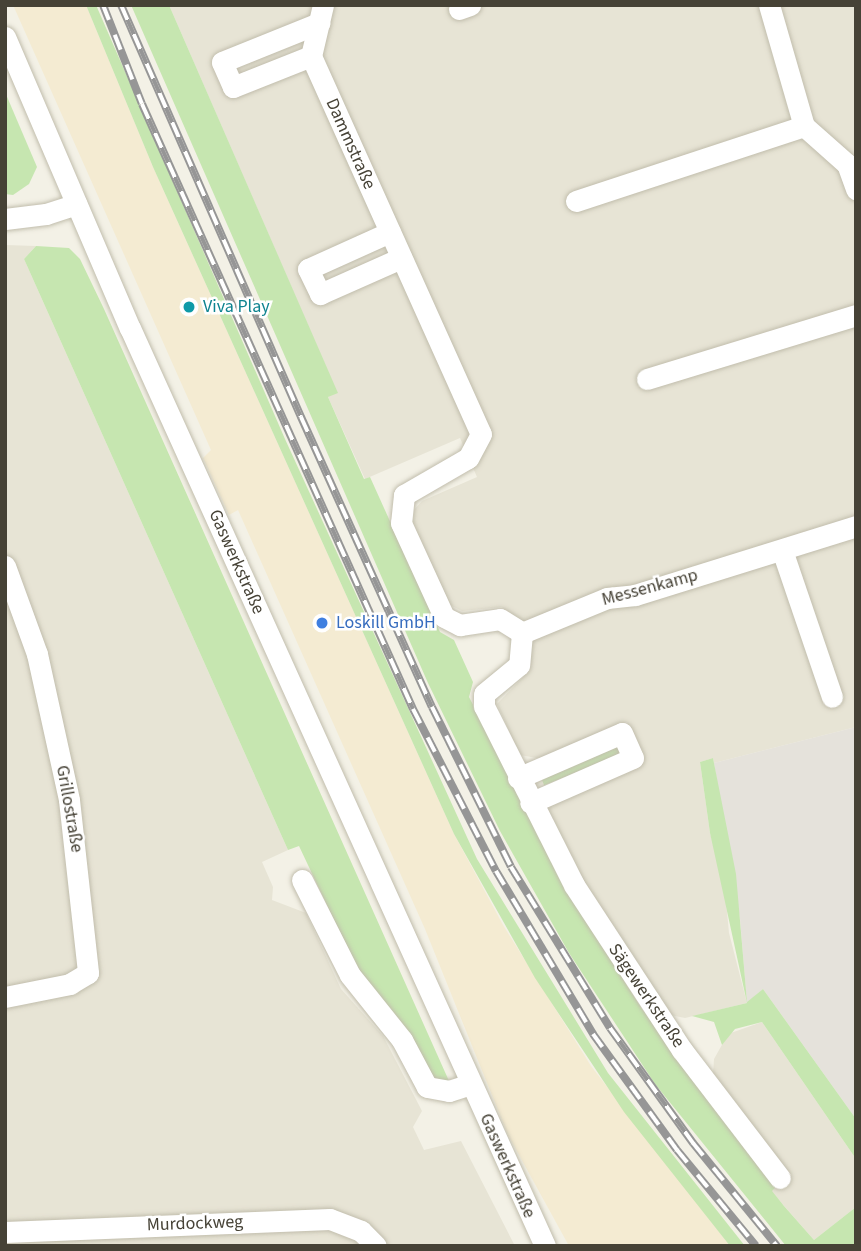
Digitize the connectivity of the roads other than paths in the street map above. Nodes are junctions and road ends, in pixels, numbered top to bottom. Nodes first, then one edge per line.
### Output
1 (769, 5) edge
2 (321, 14) edge
3 (5, 37) edge
4 (311, 56) junction
5 (804, 126) junction
6 (856, 189) edge
7 (576, 201) dead end
8 (76, 204) junction
9 (5, 219) edge
10 (390, 232) junction
11 (401, 258) junction
12 (856, 315) edge
13 (647, 379) dead end
14 (856, 526) edge
15 (782, 550) junction
16 (5, 566) edge
17 (522, 633) junction
18 (832, 697) dead end
19 (518, 778) junction
20 (530, 803) junction
21 (302, 880) dead end
22 (5, 997) edge
23 (471, 1084) junction
24 (780, 1178) dead end
25 (5, 1232) edge
26 (376, 1246) edge
27 (545, 1246) edge

1 - 5 street
2 - 4 street
2 - 4 street
3 - 8 street, Gaswerkstraße
4 - 10 street, Dammstraße
5 - 6 street
5 - 7 street
8 - 9 street
8 - 23 street, Gaswerkstraße
10 - 11 street, Dammstraße
10 - 11 street
11 - 17 street, Dammstraße
12 - 13 street
14 - 15 street, Messenkamp
15 - 17 street, Messenkamp
15 - 18 street
16 - 22 street, Grillostraße
17 - 19 street, Sägewerkstraße
19 - 20 street, Sägewerkstraße
19 - 20 street
20 - 24 street, Sägewerkstraße
21 - 23 street
23 - 27 street, Gaswerkstraße
25 - 26 street, Murdockweg

